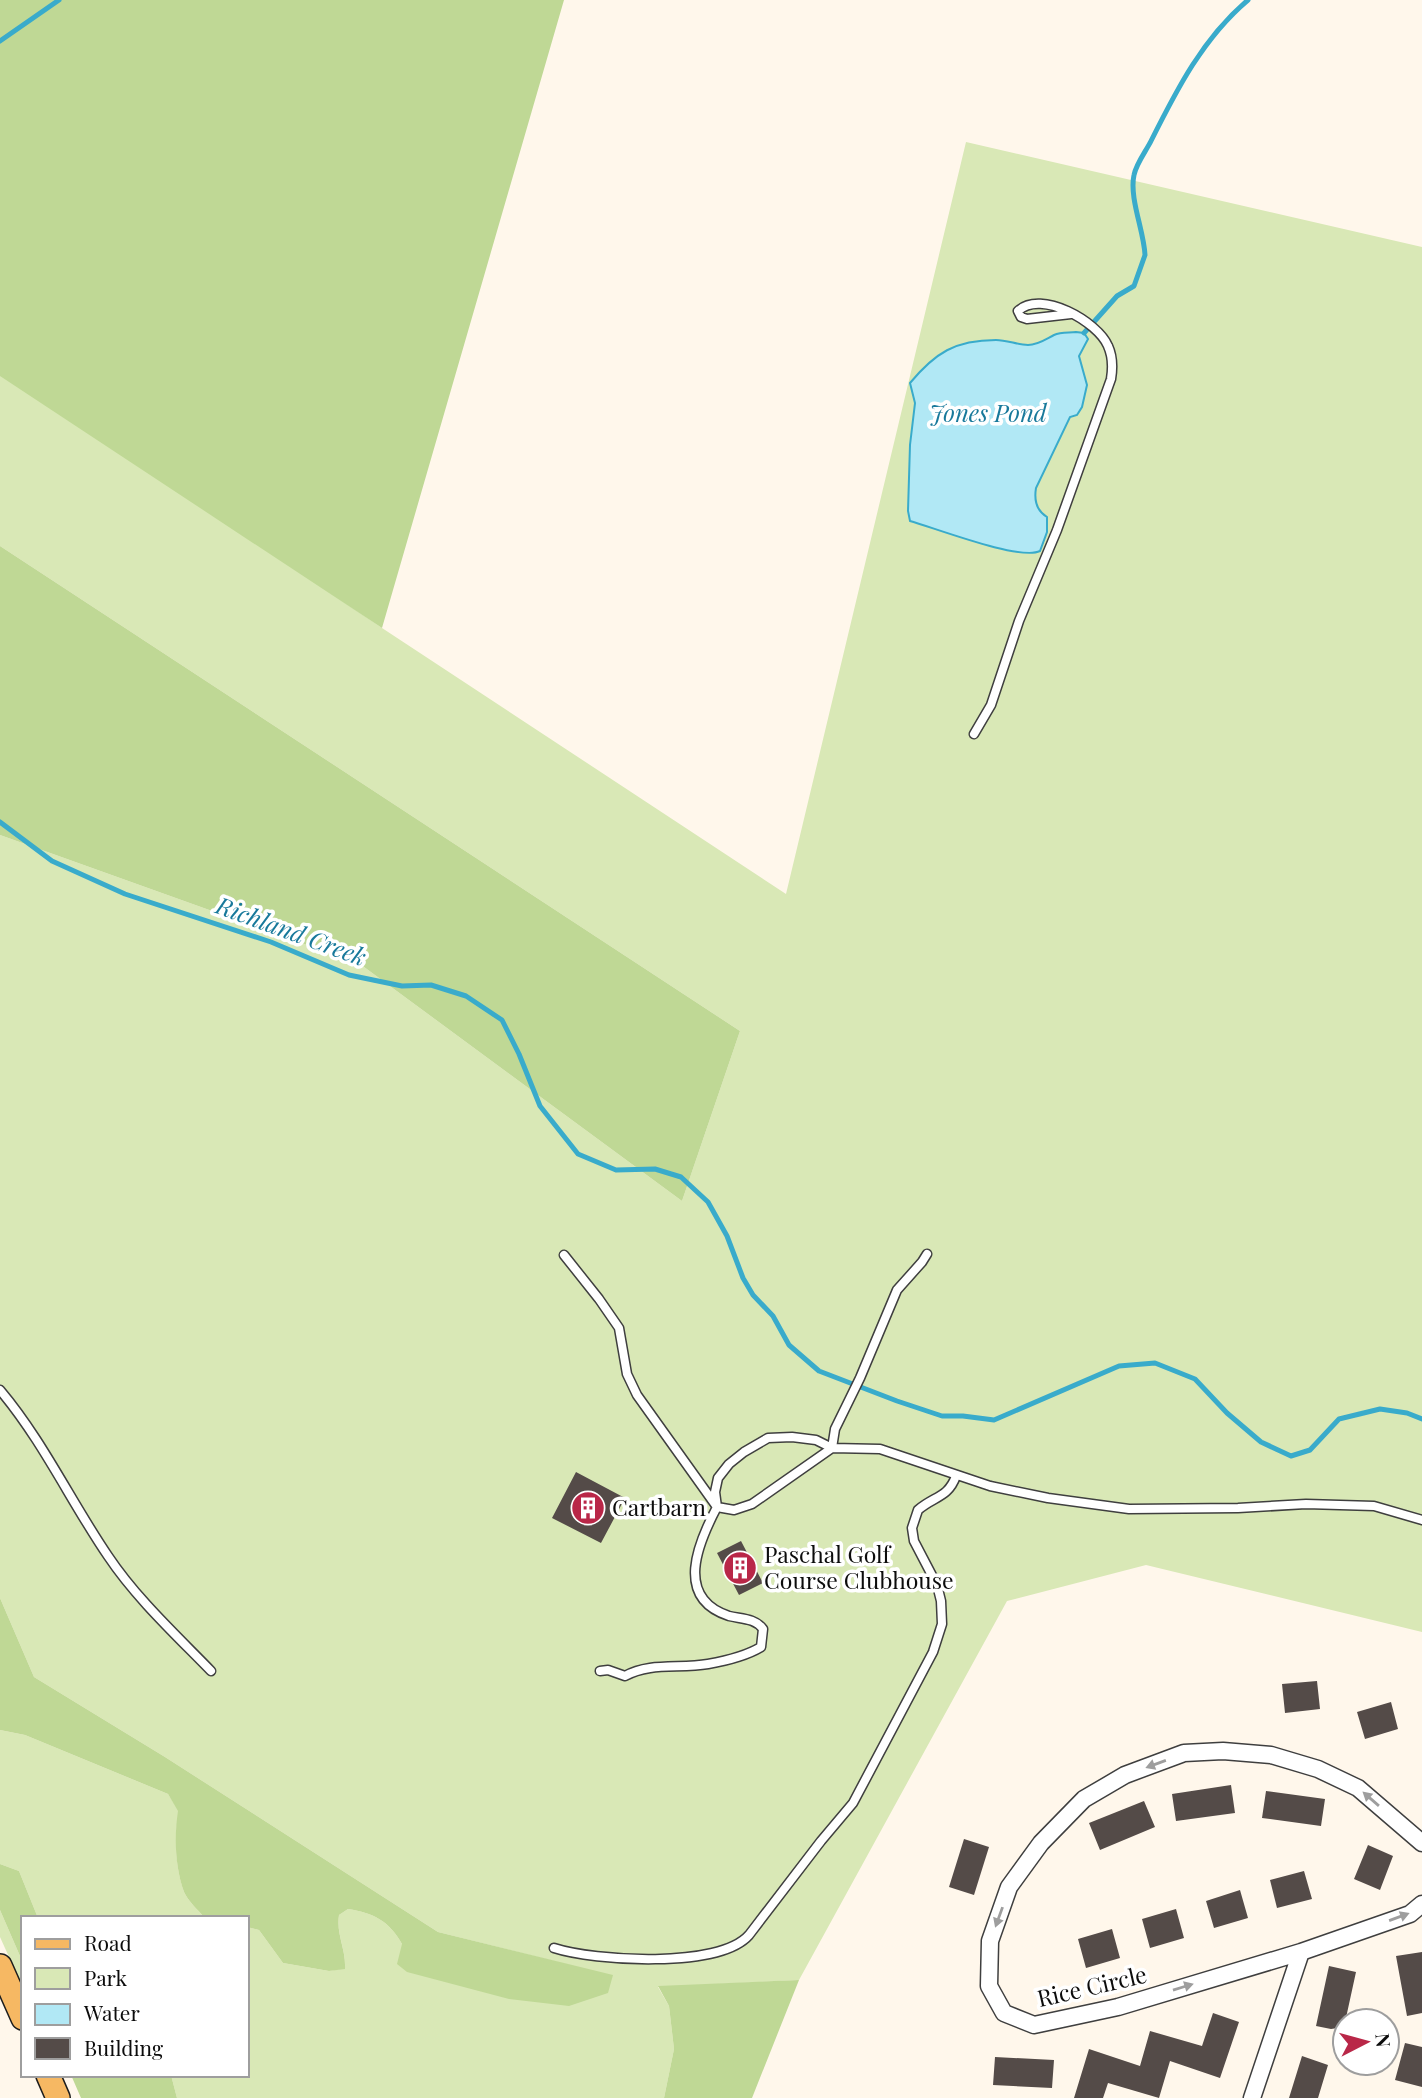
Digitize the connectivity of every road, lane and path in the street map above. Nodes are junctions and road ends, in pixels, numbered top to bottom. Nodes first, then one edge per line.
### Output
1 (1071, 314) junction
2 (974, 734) dead end
3 (927, 1254) dead end
4 (564, 1255) dead end
5 (0, 1390) edge
6 (832, 1448) junction
7 (956, 1476) junction
8 (717, 1507) junction
9 (1422, 1520) edge
10 (211, 1671) dead end
11 (600, 1671) dead end
12 (1422, 1843) edge
13 (1422, 1904) edge
14 (554, 1948) dead end
15 (1301, 1952) junction
16 (0, 1966) edge
17 (21, 2013) edge
18 (49, 2077) edge
19 (58, 2098) edge
20 (1252, 2098) edge

1 - 1 lane
1 - 2 lane
3 - 6 lane
4 - 8 lane
5 - 10 lane
6 - 7 lane
6 - 8 lane
6 - 8 lane
7 - 9 lane
7 - 14 lane
8 - 11 lane
12 -> 15 street, Rice Circle
15 -> 13 street, Rice Circle
15 - 20 street
16 - 17 main road
18 - 19 main road

